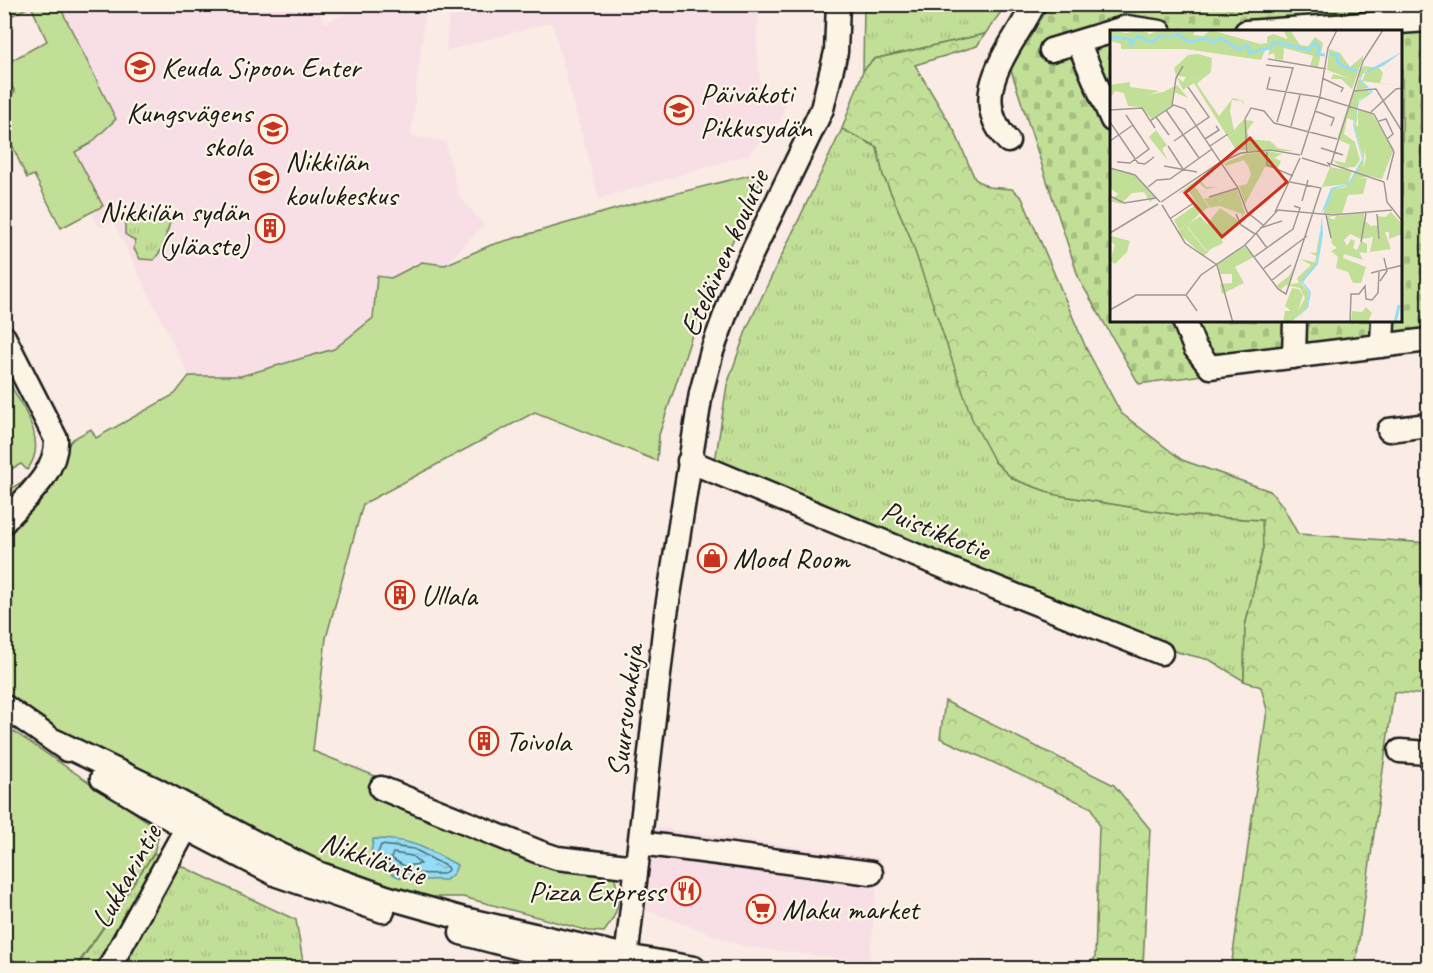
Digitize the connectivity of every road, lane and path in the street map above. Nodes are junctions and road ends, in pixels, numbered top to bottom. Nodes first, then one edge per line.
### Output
1 (838, 4) edge
2 (1034, 4) edge
3 (1428, 20) edge
4 (1381, 27) edge
5 (1117, 30) edge
6 (1147, 30) edge
7 (1292, 30) edge
8 (1110, 32) edge
9 (1078, 42) junction
10 (1052, 50) dead end
11 (1110, 115) edge
12 (1008, 141) dead end
13 (1185, 322) edge
14 (1295, 322) edge
15 (1383, 322) edge
16 (4, 337) edge
17 (1428, 340) edge
18 (1382, 346) junction
19 (1294, 357) junction
20 (1428, 425) edge
21 (1389, 430) dead end
22 (689, 461) junction
23 (4, 522) edge
24 (1161, 653) dead end
25 (4, 706) edge
26 (1400, 751) dead end
27 (1428, 753) edge
28 (381, 788) dead end
29 (190, 820) junction
30 (640, 843) junction
31 (636, 867) junction
32 (871, 873) dead end
33 (625, 962) edge
34 (110, 969) edge
35 (596, 969) edge
36 (694, 969) edge

1 - 22 street, Eteläinen koulutie
2 - 12 street
3 - 4 street
4 - 7 street
5 - 6 street
8 - 9 street
9 - 10 street
9 - 11 street
13 - 19 street
14 - 19 street
15 - 18 street
16 - 23 street
17 - 18 street
18 - 19 street
20 - 21 street
22 - 24 street, Puistikkotie
22 - 30 street, Suursuonkuja
25 - 29 street, Nikkiläntie
26 - 27 street
28 - 31 street
29 - 33 street, Nikkiläntie
29 - 34 street, Lukkarintie
29 - 35 street, Nikkiläntie
30 - 31 street, Suursuonkuja
30 - 32 street
31 - 33 street, Suursuonkuja
33 - 36 street, Nikkiläntie

